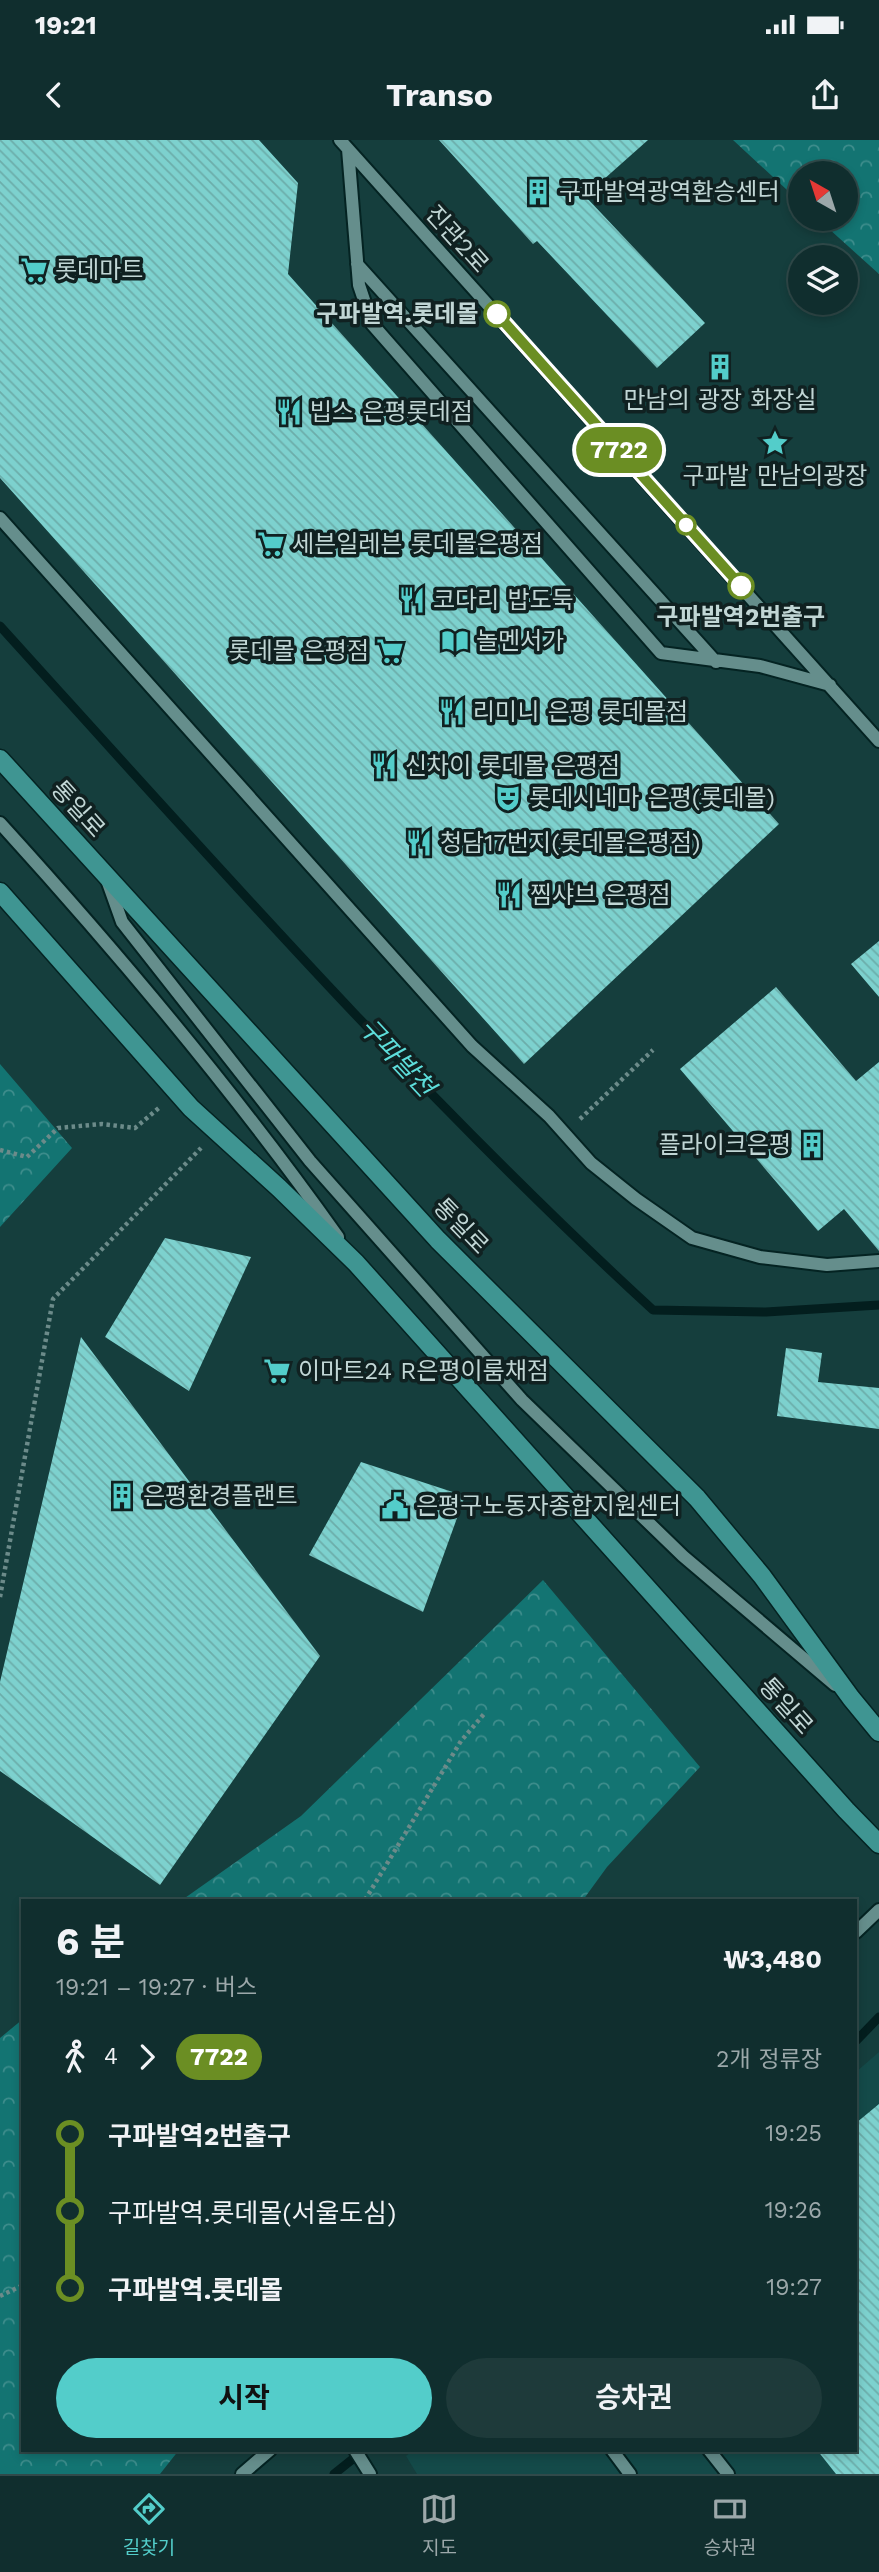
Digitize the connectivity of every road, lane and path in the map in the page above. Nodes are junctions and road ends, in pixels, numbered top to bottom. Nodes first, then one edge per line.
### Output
1 (344, 144) edge
2 (357, 263) junction
3 (0, 518) edge
4 (716, 662) junction
5 (830, 685) junction
6 (879, 741) edge
7 (0, 759) edge
8 (0, 823) edge
9 (105, 876) junction
10 (0, 892) edge
11 (653, 1050) dead end
12 (165, 1103) dead end
13 (580, 1119) dead end
14 (204, 1145) dead end
15 (0, 1150) edge
16 (879, 1261) edge
17 (356, 1263) junction
18 (0, 1597) edge
19 (851, 1698) junction
20 (484, 1714) dead end
21 (879, 1732) edge
22 (879, 1844) edge
23 (366, 1899) edge
24 (879, 1910) edge
25 (857, 1931) edge
26 (21, 2286) edge
27 (0, 2296) edge
28 (268, 2452) edge
29 (356, 2452) edge
30 (614, 2452) edge
31 (711, 2452) edge
32 (242, 2474) edge
33 (370, 2474) edge
34 (630, 2474) edge
35 (729, 2474) edge

1 - 2 street
1 - 5 street, 진관2로
2 - 4 street
2 - 4 street
3 - 16 street
4 - 5 street
5 - 6 street, 진관2로
7 - 9 main road, 통일로
8 - 17 street
9 - 19 main road, 통일로
9 - 19 street
10 - 17 main road, 통일로
11 - 13 path
12 - 15 path
14 - 18 path
17 - 22 main road, 통일로
19 - 21 main road, 통일로
20 - 23 path
24 - 25 street
26 - 27 path
28 - 32 street
29 - 33 street
30 - 34 street
31 - 35 street

